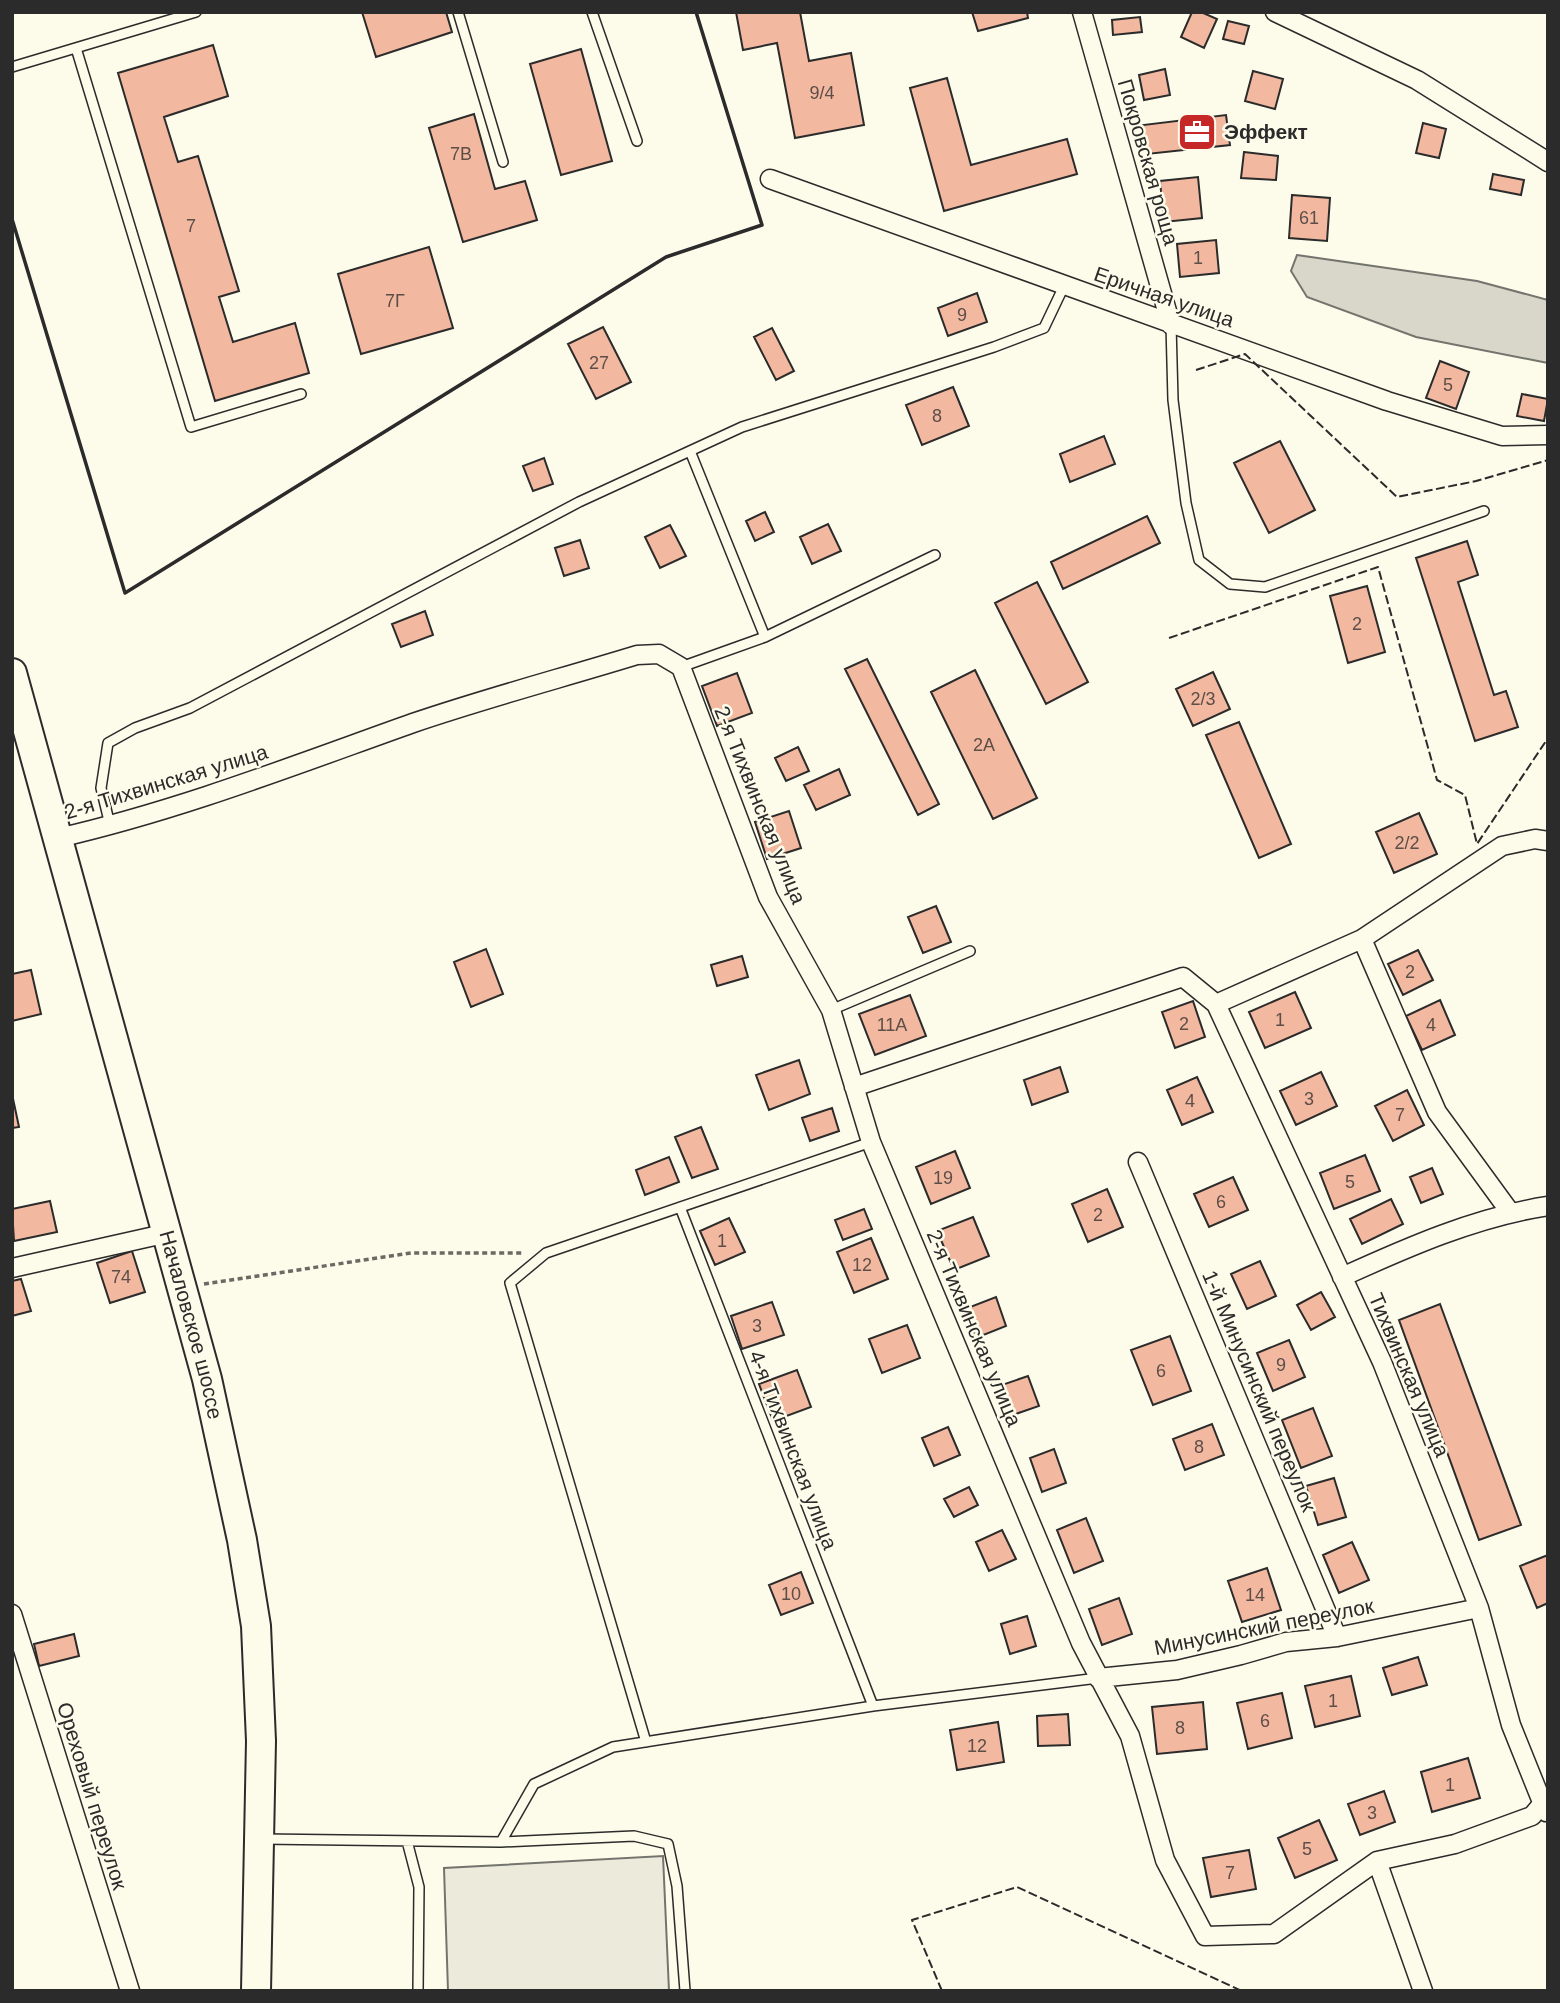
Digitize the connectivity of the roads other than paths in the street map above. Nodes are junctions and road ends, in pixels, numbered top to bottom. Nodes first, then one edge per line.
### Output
1 (196, 12) edge
2 (458, 12) edge
3 (592, 12) edge
4 (1082, 12) edge
5 (1275, 12) edge
6 (76, 48) junction
7 (12, 67) edge
8 (637, 141) dead end
9 (503, 162) dead end
10 (1548, 162) edge
11 (770, 179) dead end
12 (1064, 286) junction
13 (1171, 325) junction
14 (301, 394) dead end
15 (1548, 435) edge
16 (690, 451) junction
17 (1484, 510) dead end
18 (935, 555) dead end
19 (765, 637) junction
20 (681, 667) junction
21 (12, 673) edge
22 (110, 826) junction
23 (58, 838) junction
24 (1548, 841) edge
25 (1362, 939) junction
26 (970, 951) dead end
27 (1216, 1004) junction
28 (831, 1010) junction
29 (854, 1087) junction
30 (871, 1142) junction
31 (1138, 1162) dead end
32 (1548, 1206) edge
33 (680, 1207) junction
34 (1510, 1212) junction
35 (168, 1233) junction
36 (12, 1268) edge
37 (1342, 1277) junction
38 (1479, 1608) junction
39 (12, 1614) edge
40 (1338, 1637) junction
41 (1098, 1678) junction
42 (873, 1706) junction
43 (646, 1742) junction
44 (1546, 1805) edge
45 (260, 1839) junction
46 (407, 1841) junction
47 (501, 1842) junction
48 (1377, 1861) junction
49 (130, 1991) edge
50 (256, 1991) edge
51 (418, 1991) edge
52 (685, 1991) edge
53 (1423, 1991) edge

1 - 6 lane
2 - 9 lane
3 - 8 lane
4 - 13 street, Покровская роща
5 - 10 street
6 - 7 lane
6 - 14 lane
11 - 12 street, Еричная улица
12 - 13 street, Еричная улица
12 - 16 lane
13 - 15 street, Еричная улица
13 - 17 lane
16 - 19 lane
16 - 22 lane
18 - 19 lane
19 - 20 lane
20 - 22 street, 2-я Тихвинская улица
20 - 28 street, 2-я Тихвинская улица
21 - 23 main road, Началовское шоссе
22 - 23 street, 2-я Тихвинская улица
23 - 35 main road, Началовское шоссе
24 - 25 street
25 - 27 street
25 - 34 street
26 - 28 lane
27 - 29 street, Тихвинская улица
27 - 37 street, Тихвинская улица
28 - 29 street, 2-я Тихвинская улица
29 - 30 street, 2-я Тихвинская улица
30 - 33 lane
30 - 41 street, 2-я Тихвинская улица
31 - 40 street, 1-й Минусинский переулок
32 - 34 street
33 - 42 lane, 4-я Тихвинская улица
33 - 43 lane
34 - 37 street
35 - 36 street
35 - 45 main road, Началовское шоссе
37 - 38 street, Тихвинская улица
38 - 40 street, Минусинский переулок
38 - 44 street, Тихвинская улица
39 - 49 street, Ореховый переулок
40 - 41 street, Минусинский переулок
41 - 42 lane
41 - 48 street, 2-я Тихвинская улица
42 - 43 lane
43 - 47 lane
44 - 48 street
45 - 46 lane
45 - 50 main road, Началовское шоссе
46 - 47 lane
46 - 51 lane
47 - 52 lane
48 - 53 street

